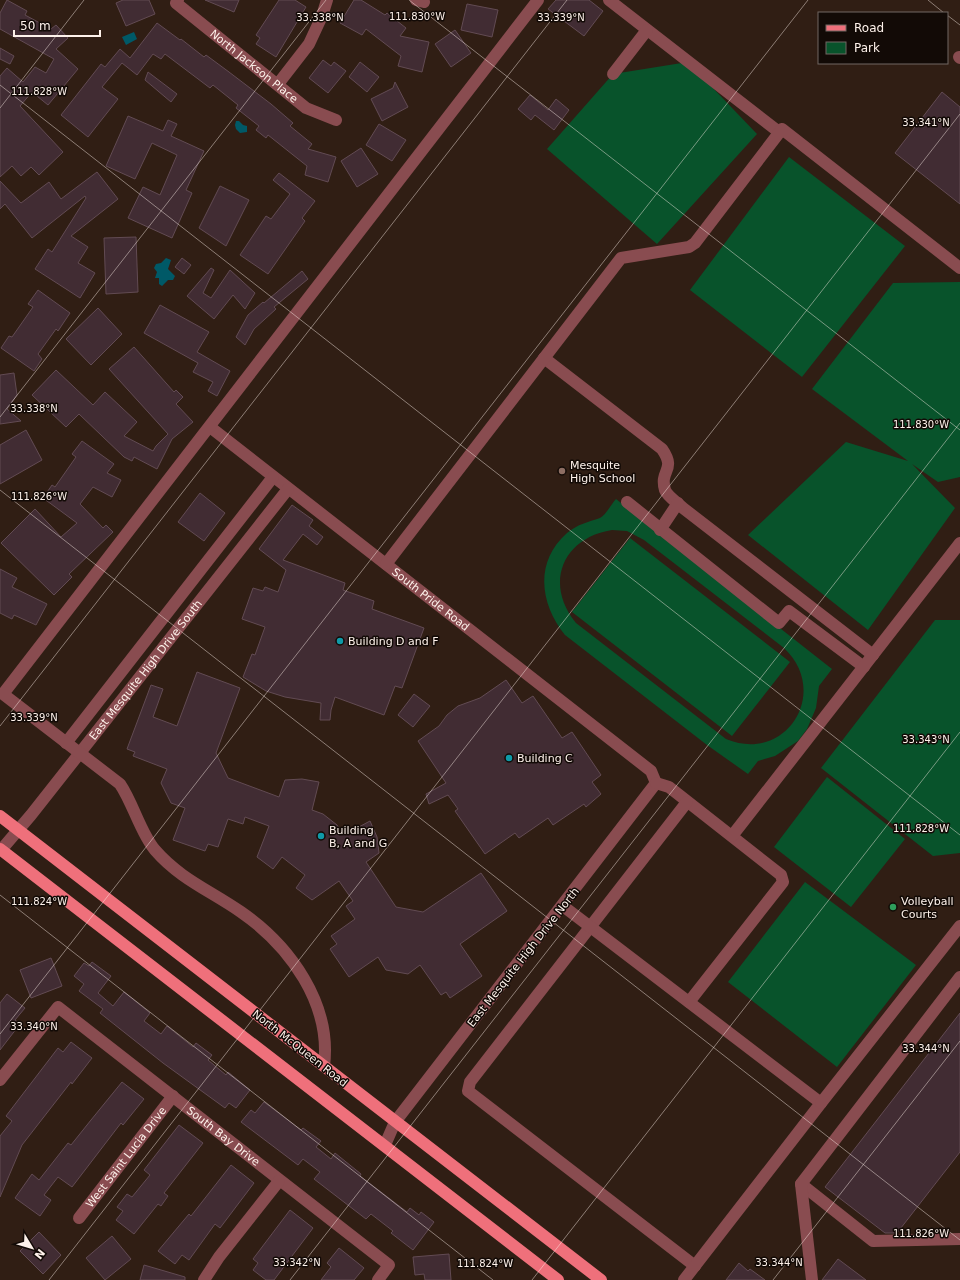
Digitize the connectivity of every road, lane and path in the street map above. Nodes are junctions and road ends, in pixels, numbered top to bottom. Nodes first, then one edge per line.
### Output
1 (327, 0) edge
2 (538, 0) edge
3 (609, 0) edge
4 (177, 2) edge
5 (647, 30) junction
6 (613, 74) dead end
7 (278, 84) junction
8 (336, 120) dead end
9 (779, 132) junction
10 (960, 268) edge
11 (544, 358) junction
12 (210, 427) junction
13 (273, 477) junction
14 (288, 489) junction
15 (627, 502) dead end
16 (678, 503) junction
17 (660, 530) junction
18 (960, 543) edge
19 (386, 564) junction
20 (873, 655) junction
21 (864, 667) junction
22 (66, 743) junction
23 (80, 754) junction
24 (656, 783) junction
25 (687, 802) junction
26 (0, 816) edge
27 (19, 831) junction
28 (732, 836) junction
29 (0, 849) edge
30 (563, 906) junction
31 (960, 926) edge
32 (590, 927) junction
33 (960, 977) edge
34 (689, 1002) junction
35 (324, 1066) junction
36 (0, 1080) edge
37 (173, 1096) junction
38 (821, 1103) junction
39 (395, 1122) junction
40 (384, 1145) junction
41 (279, 1181) junction
42 (801, 1184) junction
43 (79, 1218) dead end
44 (960, 1239) edge
45 (695, 1266) junction
46 (204, 1280) edge
47 (378, 1280) edge
48 (558, 1280) edge
49 (600, 1280) edge
50 (684, 1280) edge
51 (812, 1280) edge

1 - 7 street
2 - 12 street
3 - 5 street
4 - 7 street, North Jackson Place
5 - 6 street
5 - 9 street
7 - 8 street, North Jackson Place
9 - 10 street
9 - 11 street
11 - 16 street
11 - 19 street
12 - 13 street, South Pride Road
12 - 22 street
13 - 14 street, South Pride Road
13 - 22 street
14 - 19 street, South Pride Road
14 - 23 street, East Mesquite High Drive South
15 - 17 street
16 - 17 street
16 - 20 street
17 - 21 street
18 - 20 street
19 - 24 street, South Pride Road
20 - 21 street
21 - 28 street
22 - 23 street
23 - 27 street, East Mesquite High Drive South
23 - 35 street
24 - 25 street
24 - 30 street, East Mesquite High Drive North
25 - 28 street
25 - 32 street
26 - 27 main road, North McQueen Road
27 - 29 street, East Mesquite High Drive South
27 - 35 main road, North McQueen Road
28 - 34 street
29 - 40 main road
30 - 32 street
30 - 39 street, East Mesquite High Drive North
31 - 38 street
32 - 34 street
32 - 45 street
33 - 42 street
34 - 38 street
35 - 39 main road, North McQueen Road
36 - 37 street, South Bay Drive
37 - 41 street, South Bay Drive
37 - 43 street, West Saint Lucia Drive
38 - 45 street
39 - 40 street, East Mesquite High Drive North
39 - 49 main road, North McQueen Road
40 - 48 main road
41 - 46 street
41 - 47 street, South Bay Drive
42 - 44 street
42 - 51 street
45 - 50 street

